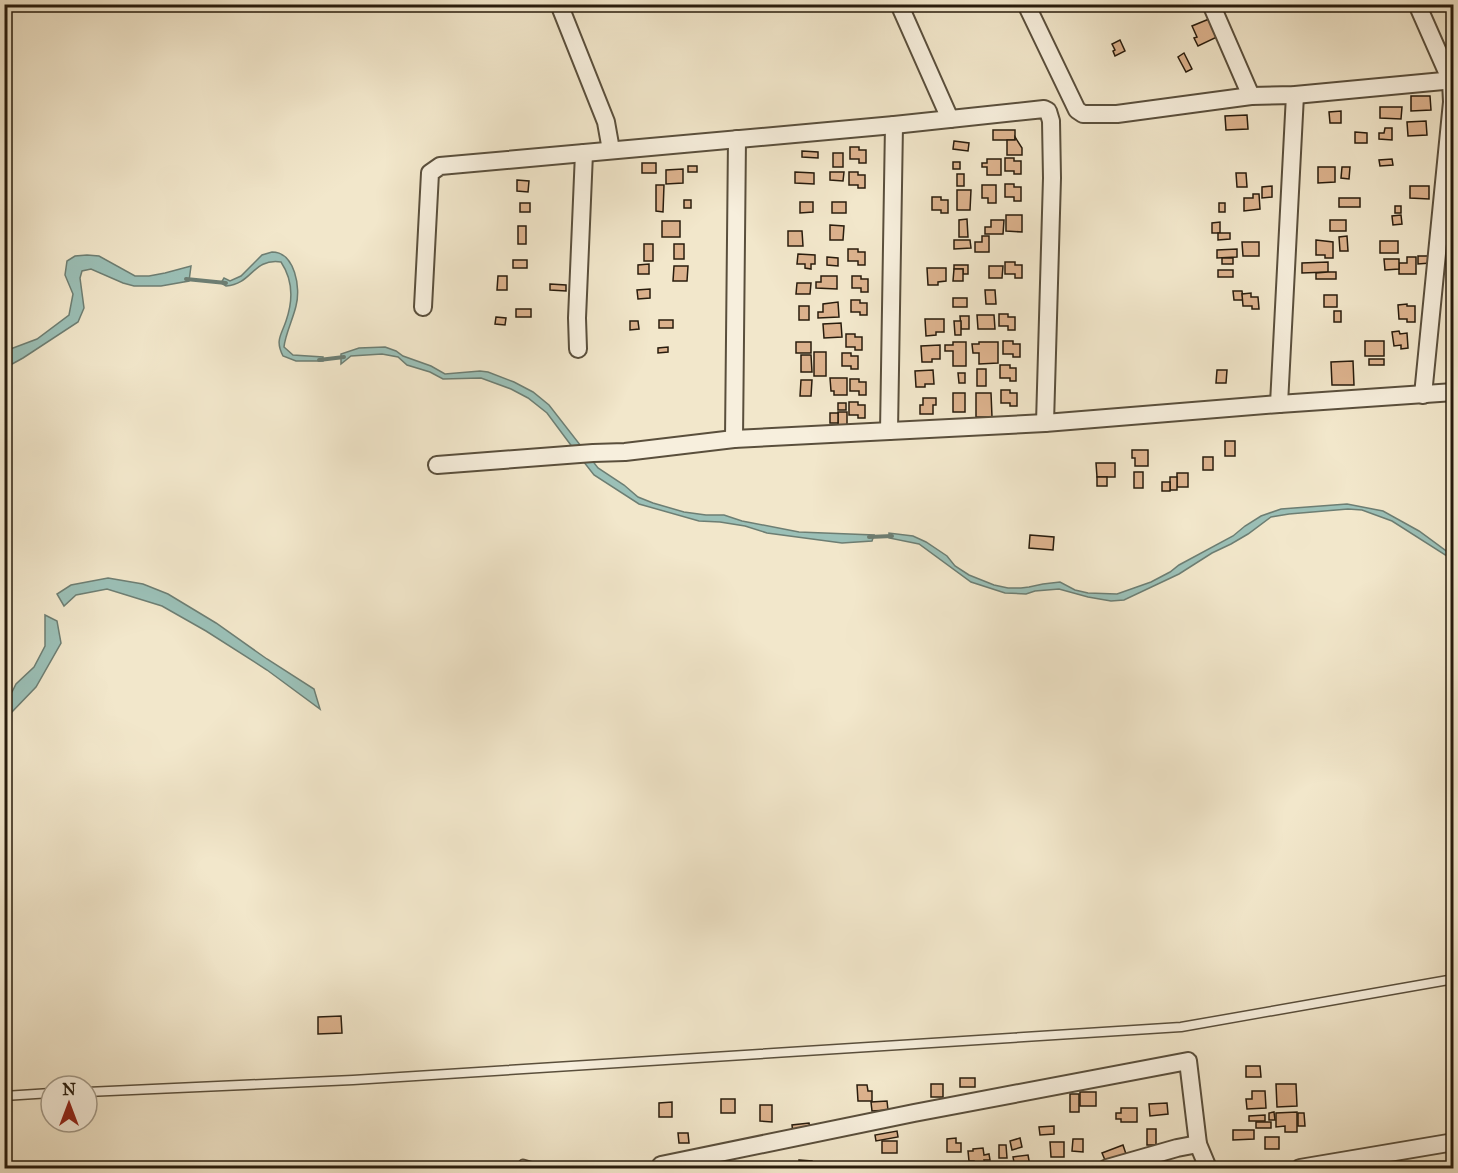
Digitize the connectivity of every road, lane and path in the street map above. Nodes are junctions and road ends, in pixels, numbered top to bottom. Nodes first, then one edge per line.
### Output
1 (559, 4) edge
2 (899, 4) edge
3 (1026, 4) edge
4 (1211, 4) edge
5 (1417, 4) edge
6 (1452, 80) edge
7 (1294, 95) junction
8 (1251, 96) junction
9 (950, 119) junction
10 (894, 125) junction
11 (737, 139) junction
12 (611, 150) junction
13 (584, 153) junction
14 (423, 307) dead end
15 (578, 349) dead end
16 (1454, 392) edge
17 (1423, 394) junction
18 (1279, 404) junction
19 (1046, 423) junction
20 (889, 431) junction
21 (734, 439) junction
22 (437, 465) dead end
23 (1454, 978) edge
24 (99, 1091) edge
25 (39, 1095) edge
26 (4, 1096) edge
27 (1454, 1142) edge
28 (1198, 1144) junction
29 (523, 1164) dead end
30 (658, 1167) edge
31 (537, 1168) edge
32 (1107, 1168) edge
33 (1208, 1168) edge
34 (1300, 1168) edge

1 - 12 street
2 - 9 street
3 - 8 street
4 - 8 street
5 - 6 street
6 - 7 street
6 - 17 street
7 - 8 street
7 - 18 street
9 - 10 street
9 - 19 street
10 - 11 street
10 - 20 street
11 - 12 street
11 - 21 street
12 - 13 street
13 - 14 street
13 - 15 street
16 - 17 street
17 - 18 street
18 - 19 street
19 - 20 street
20 - 21 street
21 - 22 street
23 - 24 lane
25 - 26 lane
27 - 34 street
28 - 30 street
28 - 32 street
28 - 33 street
29 - 31 lane

